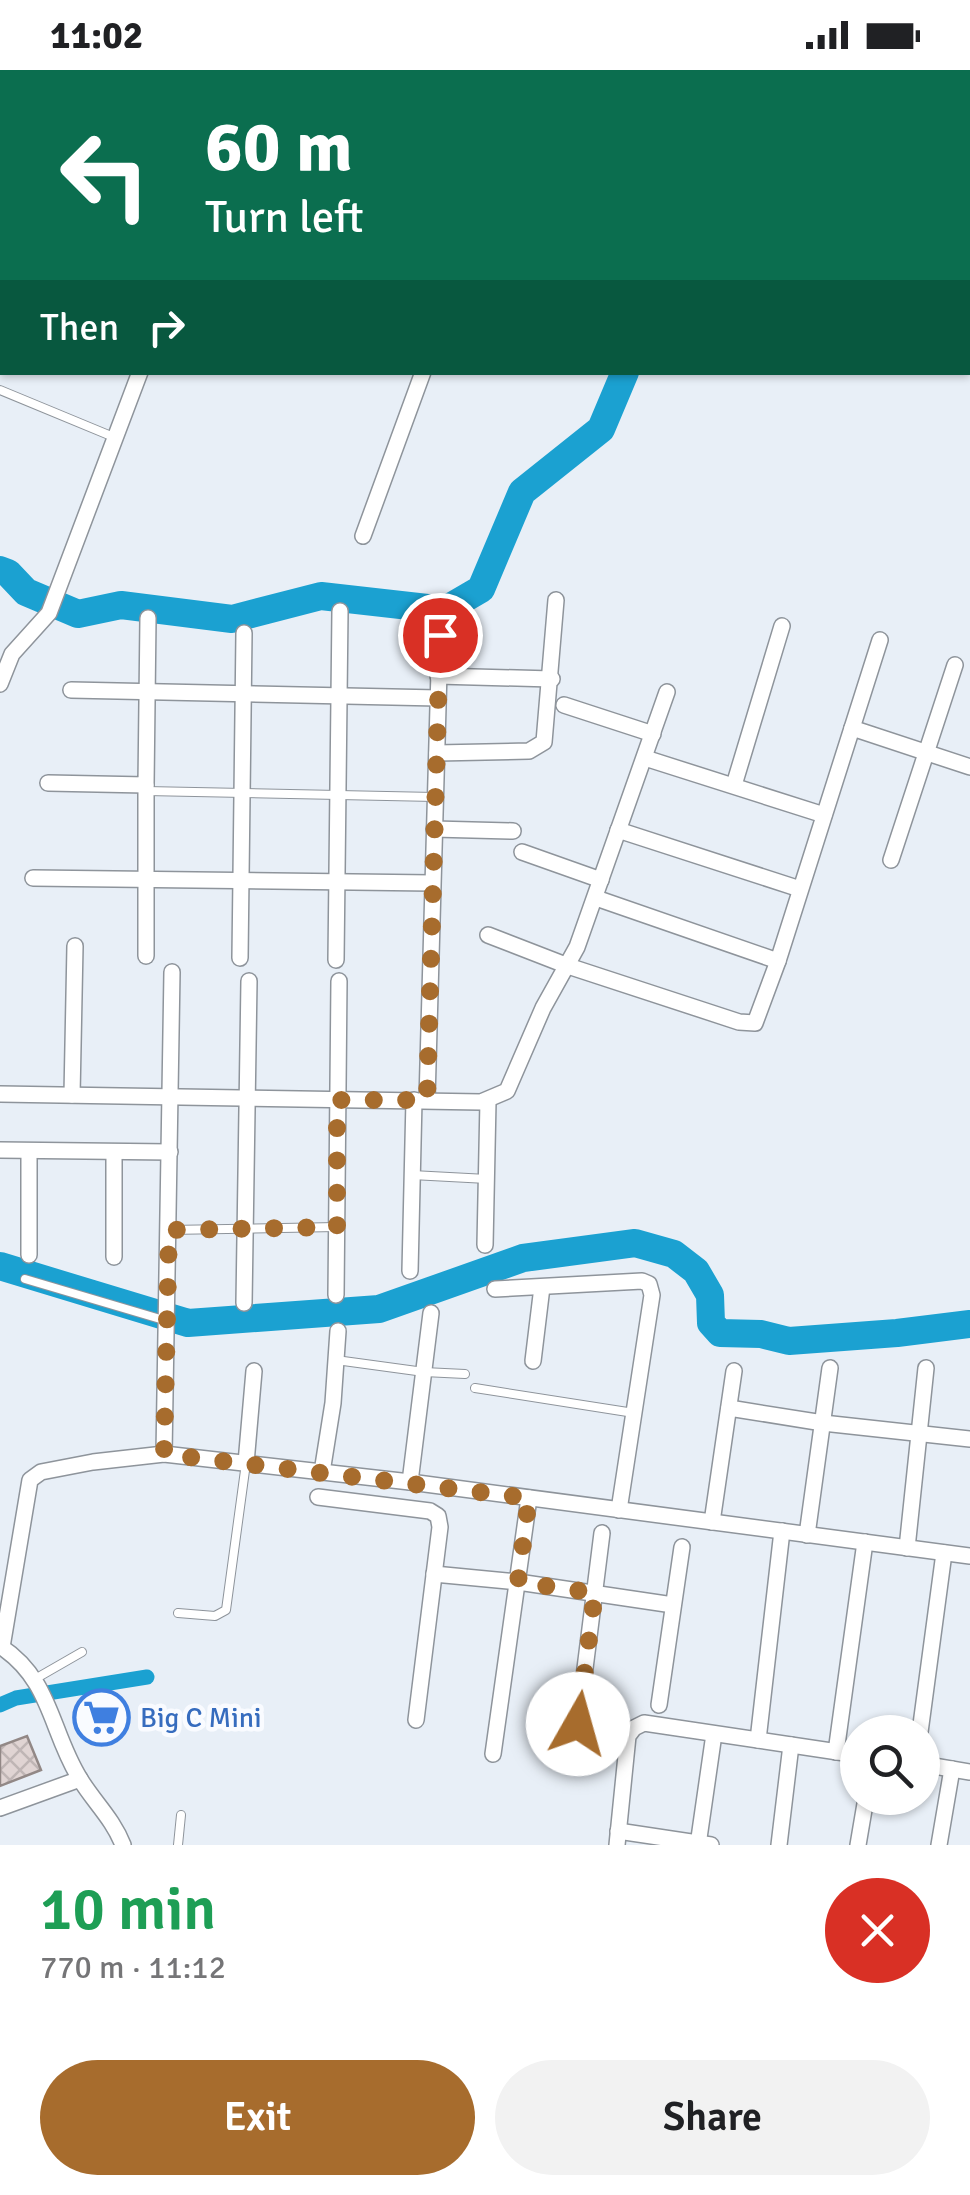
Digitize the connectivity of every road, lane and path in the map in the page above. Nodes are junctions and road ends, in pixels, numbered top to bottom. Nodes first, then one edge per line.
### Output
1 (139, 375) edge
2 (422, 375) edge
3 (0, 390) edge
4 (116, 438) junction
5 (362, 536) dead end
6 (556, 600) dead end
7 (340, 611) dead end
8 (148, 618) dead end
9 (782, 626) dead end
10 (244, 633) dead end
11 (440, 635) dead end
12 (880, 640) dead end
13 (954, 666) dead end
14 (438, 676) junction
15 (552, 679) junction
16 (0, 684) edge
17 (72, 690) dead end
18 (668, 692) dead end
19 (148, 693) junction
20 (245, 694) junction
21 (338, 697) junction
22 (438, 698) junction
23 (564, 705) dead end
24 (852, 728) junction
25 (653, 734) junction
26 (436, 752) junction
27 (926, 752) junction
28 (645, 758) junction
29 (970, 767) edge
30 (48, 784) dead end
31 (734, 786) junction
32 (146, 788) junction
33 (242, 792) junction
34 (338, 794) junction
35 (435, 797) junction
36 (824, 815) junction
37 (434, 829) junction
38 (618, 830) junction
39 (513, 831) dead end
40 (522, 852) dead end
41 (891, 860) dead end
42 (33, 878) dead end
43 (146, 880) junction
44 (241, 880) junction
45 (601, 880) junction
46 (336, 883) junction
47 (432, 883) junction
48 (800, 888) junction
49 (596, 898) junction
50 (488, 935) dead end
51 (75, 946) dead end
52 (146, 956) dead end
53 (240, 958) dead end
54 (336, 960) dead end
55 (778, 961) junction
56 (568, 966) junction
57 (172, 972) dead end
58 (340, 981) dead end
59 (249, 982) dead end
60 (0, 1094) edge
61 (72, 1095) junction
62 (172, 1096) junction
63 (246, 1096) junction
64 (337, 1100) junction
65 (421, 1100) junction
66 (488, 1100) junction
67 (0, 1150) edge
68 (29, 1150) junction
69 (114, 1152) junction
70 (170, 1152) junction
71 (412, 1175) junction
72 (487, 1178) junction
73 (337, 1227) junction
74 (246, 1229) junction
75 (169, 1230) junction
76 (486, 1245) dead end
77 (29, 1255) dead end
78 (114, 1257) dead end
79 (410, 1270) dead end
80 (25, 1278) dead end
81 (542, 1286) junction
82 (495, 1289) dead end
83 (336, 1295) dead end
84 (244, 1303) dead end
85 (431, 1314) dead end
86 (166, 1321) junction
87 (338, 1331) dead end
88 (336, 1360) junction
89 (532, 1361) dead end
90 (830, 1368) dead end
91 (926, 1368) dead end
92 (254, 1371) dead end
93 (734, 1371) dead end
94 (424, 1372) junction
95 (465, 1374) dead end
96 (475, 1388) dead end
97 (729, 1408) junction
98 (634, 1412) junction
99 (822, 1423) junction
100 (920, 1432) junction
101 (970, 1439) edge
102 (164, 1454) junction
103 (246, 1464) junction
104 (322, 1472) junction
105 (410, 1482) junction
106 (318, 1497) dead end
107 (529, 1498) junction
108 (619, 1510) junction
109 (712, 1522) junction
110 (782, 1531) junction
111 (602, 1533) dead end
112 (807, 1534) junction
113 (864, 1542) junction
114 (682, 1547) dead end
115 (907, 1548) junction
116 (944, 1552) junction
117 (970, 1556) edge
118 (434, 1574) junction
119 (518, 1582) junction
120 (595, 1593) junction
121 (673, 1605) junction
122 (178, 1614) dead end
123 (1, 1647) edge
124 (82, 1652) dead end
125 (35, 1679) junction
126 (659, 1705) dead end
127 (922, 1715) edge
128 (416, 1720) dead end
129 (714, 1734) junction
130 (758, 1740) junction
131 (791, 1745) junction
132 (836, 1752) junction
133 (840, 1753) edge
134 (493, 1754) dead end
135 (574, 1756) dead end
136 (940, 1767) edge
137 (952, 1769) junction
138 (970, 1772) edge
139 (80, 1779) junction
140 (0, 1808) edge
141 (182, 1815) dead end
142 (863, 1815) edge
143 (618, 1838) edge
144 (702, 1844) edge
145 (123, 1845) edge
146 (178, 1845) edge
147 (780, 1845) edge
148 (858, 1845) edge
149 (940, 1845) edge

1 - 4 street
2 - 5 street
3 - 4 lane
4 - 16 street
6 - 15 street
7 - 21 street
8 - 19 street
9 - 31 street
10 - 20 street
11 - 14 street
12 - 24 street
13 - 27 street
14 - 15 street
14 - 22 street
15 - 26 street
17 - 19 street
18 - 25 street
19 - 20 street
19 - 32 street
20 - 21 street
20 - 33 street
21 - 22 street
21 - 34 street
22 - 26 street
23 - 25 street
24 - 27 street
24 - 36 street
25 - 28 street
26 - 35 street
27 - 29 street
27 - 41 street
28 - 31 street
28 - 38 street
30 - 32 street
31 - 36 street
32 - 33 lane
32 - 43 street
33 - 34 lane
33 - 44 street
34 - 35 lane
34 - 46 street
35 - 37 street
36 - 48 street
37 - 39 street
37 - 47 street
38 - 45 street
38 - 48 street
40 - 45 street
42 - 43 street
43 - 44 street
43 - 52 street
44 - 46 street
44 - 53 street
45 - 49 street
46 - 47 street
46 - 54 street
47 - 65 street
48 - 55 street
49 - 55 street
49 - 56 street
50 - 56 street
51 - 61 street
55 - 56 street
56 - 66 street
57 - 62 street
58 - 64 street
59 - 63 street
60 - 61 street
61 - 62 street
62 - 63 street
62 - 70 street
63 - 64 street
63 - 74 street
64 - 65 street
64 - 73 street
65 - 66 street
65 - 71 street
66 - 72 street
67 - 68 street
68 - 69 street
68 - 77 street
69 - 70 street
69 - 78 street
70 - 75 street
71 - 72 lane
71 - 79 street
72 - 76 street
73 - 74 lane
73 - 83 street
74 - 75 lane
74 - 84 street
75 - 86 street
80 - 86 lane
81 - 82 street
81 - 89 street
81 - 98 street
85 - 94 street
86 - 102 street
87 - 88 street
88 - 94 lane
88 - 104 street
90 - 99 street
91 - 100 street
92 - 103 street
93 - 97 street
94 - 95 lane
94 - 105 street
96 - 98 lane
97 - 99 street
97 - 109 street
98 - 108 street
99 - 100 street
99 - 112 street
100 - 101 street
100 - 115 street
102 - 103 street
102 - 123 street
103 - 104 street
103 - 122 lane
104 - 105 street
105 - 107 street
106 - 118 street
107 - 108 street
107 - 119 street
108 - 109 street
109 - 110 street
110 - 112 street
110 - 130 street
111 - 120 street
112 - 113 street
113 - 115 street
113 - 132 street
114 - 121 street
115 - 116 street
116 - 117 street
116 - 127 street
118 - 119 street
118 - 128 street
119 - 120 street
119 - 134 street
120 - 121 street
120 - 135 street
121 - 126 street
123 - 125 street
124 - 125 lane
125 - 139 street
129 - 130 street
129 - 143 street
129 - 144 street
130 - 131 street
131 - 132 street
131 - 147 street
132 - 133 street
136 - 137 street
137 - 138 street
137 - 149 street
139 - 140 street
139 - 145 street
141 - 146 lane
142 - 148 street
143 - 144 street

